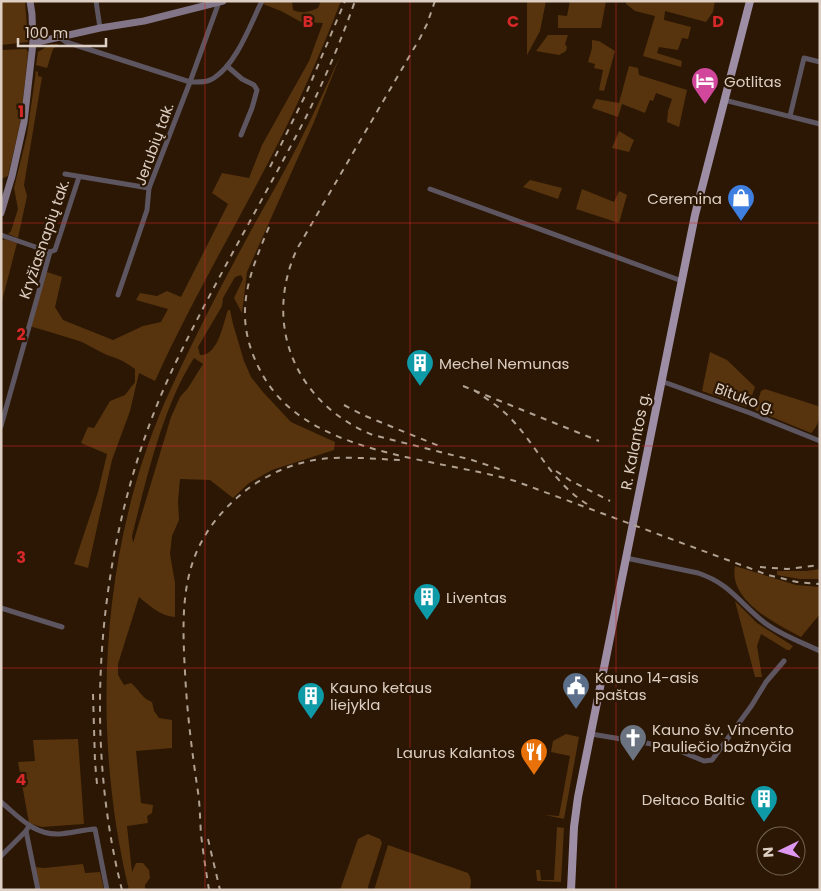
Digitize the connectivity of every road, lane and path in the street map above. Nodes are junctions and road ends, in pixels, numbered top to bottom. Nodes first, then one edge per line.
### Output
1 (30, 1) edge
2 (96, 1) edge
3 (262, 1) edge
4 (750, 1) edge
5 (221, 2) edge
6 (197, 4) edge
7 (100, 28) junction
8 (62, 36) junction
9 (33, 43) junction
10 (820, 62) edge
11 (227, 66) junction
12 (190, 82) junction
13 (724, 100) junction
14 (790, 116) junction
15 (820, 124) edge
16 (241, 135) dead end
17 (65, 174) dead end
18 (79, 177) junction
19 (149, 188) junction
20 (430, 189) dead end
21 (1, 213) edge
22 (1, 235) edge
23 (50, 252) junction
24 (682, 281) junction
25 (118, 295) dead end
26 (661, 381) junction
27 (1, 426) edge
28 (820, 441) edge
29 (626, 558) junction
30 (1, 608) edge
31 (62, 626) dead end
32 (820, 651) edge
33 (784, 661) dead end
34 (591, 734) junction
35 (1, 802) edge
36 (28, 829) junction
37 (1, 856) edge
38 (38, 890) edge
39 (107, 890) edge
40 (571, 890) edge

1 - 9 main road
2 - 7 street
3 - 11 street
4 - 13 main road, R. Kalantos g.
5 - 6 main road
5 - 12 street, Jerubių tak.
6 - 7 main road
7 - 8 main road
8 - 9 main road
8 - 12 street
9 - 21 main road
10 - 14 street
11 - 12 street
11 - 16 street
12 - 19 street, Jerubių tak.
13 - 14 street
13 - 24 main road, R. Kalantos g.
14 - 15 street
17 - 18 street
18 - 19 street
18 - 23 street, Kryžiasnapių tak.
19 - 25 street, Jerubių tak.
20 - 24 street
22 - 23 street
23 - 27 street, Kryžiasnapių tak.
24 - 26 main road, R. Kalantos g.
26 - 28 street, Bituko g.
26 - 29 main road, R. Kalantos g.
29 - 32 street
29 - 34 main road, R. Kalantos g.
30 - 31 street
33 - 34 street
34 - 40 main road, R. Kalantos g.
35 - 36 street
36 - 37 street
36 - 38 street
36 - 39 street

